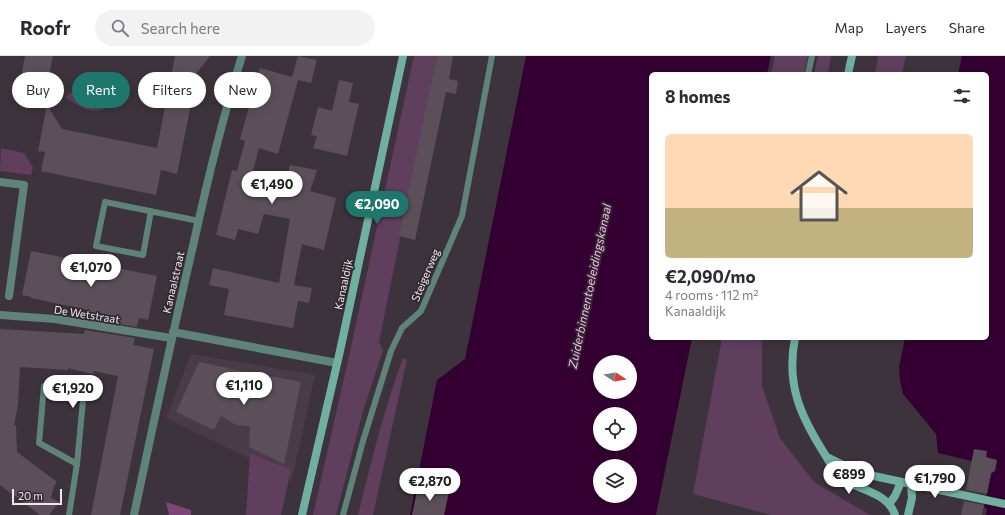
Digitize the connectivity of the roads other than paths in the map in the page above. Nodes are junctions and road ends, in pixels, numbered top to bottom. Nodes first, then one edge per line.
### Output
1 (242, 56) edge
2 (403, 56) edge
3 (492, 56) edge
4 (812, 56) edge
5 (852, 56) edge
6 (808, 72) edge
7 (848, 72) edge
8 (0, 182) edge
9 (151, 211) junction
10 (198, 221) junction
11 (9, 296) dead end
12 (0, 315) edge
13 (172, 335) junction
14 (795, 340) edge
15 (337, 363) junction
16 (44, 386) dead end
17 (84, 390) dead end
18 (826, 457) junction
19 (78, 464) junction
20 (901, 482) junction
21 (911, 484) junction
22 (889, 504) junction
23 (1005, 504) edge
24 (69, 515) edge
25 (134, 515) edge
26 (302, 515) edge
27 (343, 515) edge
28 (896, 515) edge
29 (908, 515) edge

1 - 10 street, Kanaalstraat
2 - 15 street, Kanaaldijk
3 - 27 lane, Steigerweg
4 - 6 lane
5 - 7 street
8 - 11 street
9 - 9 lane
9 - 10 lane
10 - 13 street, Kanaalstraat
12 - 13 street, De Wetstraat
13 - 15 street, De Wetstraat
13 - 25 street, Kanaalstraat
14 - 18 street
15 - 26 street, Kanaaldijk
16 - 19 lane
17 - 19 lane
18 - 20 street
18 - 22 street
19 - 24 lane
20 - 21 street
20 - 22 street
21 - 23 street
21 - 29 street
22 - 28 street

